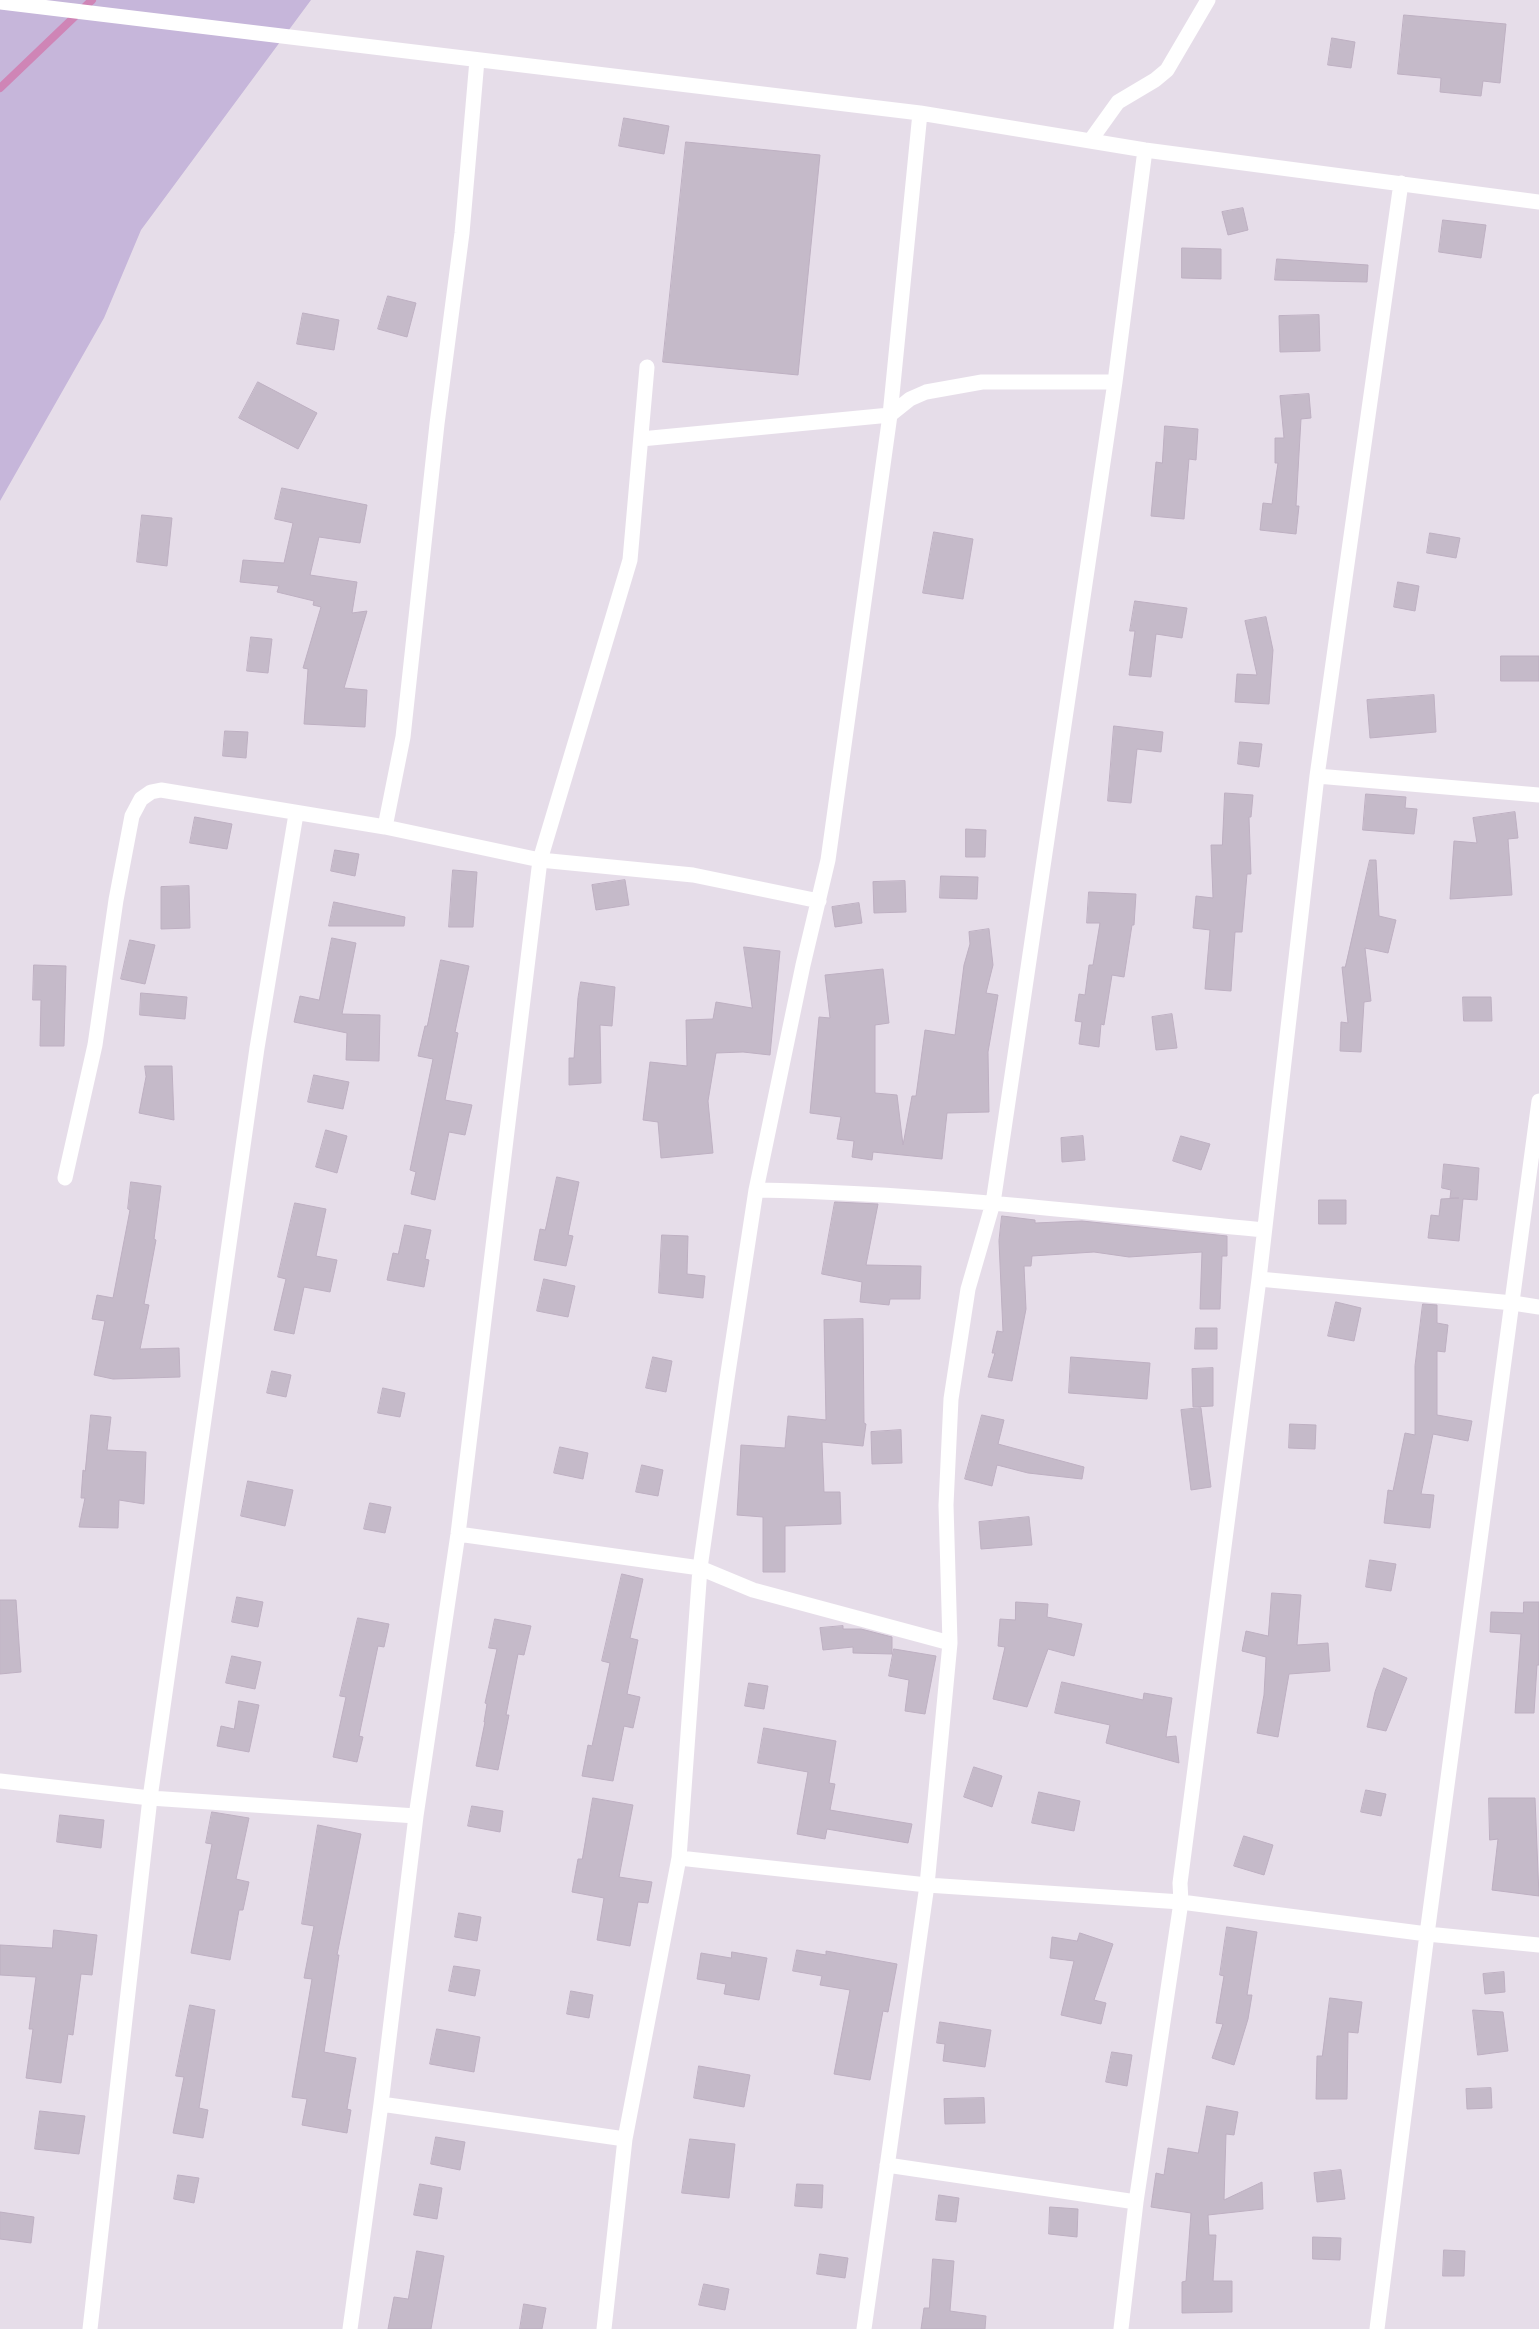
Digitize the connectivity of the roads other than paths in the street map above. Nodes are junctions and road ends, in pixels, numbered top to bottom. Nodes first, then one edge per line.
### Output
1 (1208, 0) edge
2 (0, 2) edge
3 (477, 60) junction
4 (920, 113) junction
5 (1090, 141) junction
6 (1145, 150) junction
7 (1401, 183) junction
8 (1539, 202) edge
9 (646, 367) dead end
10 (1115, 382) junction
11 (890, 415) junction
12 (640, 439) junction
13 (1317, 776) junction
14 (1539, 795) edge
15 (296, 814) junction
16 (385, 827) junction
17 (540, 860) junction
18 (819, 901) junction
19 (1539, 1101) edge
20 (64, 1178) dead end
21 (756, 1190) junction
22 (993, 1203) junction
23 (1264, 1230) junction
24 (1259, 1278) junction
25 (1514, 1303) junction
26 (1539, 1307) edge
27 (458, 1534) junction
28 (700, 1568) junction
29 (950, 1644) junction
30 (0, 1781) edge
31 (150, 1798) junction
32 (416, 1816) junction
33 (679, 1858) junction
34 (927, 1885) junction
35 (1181, 1902) junction
36 (1427, 1934) junction
37 (1539, 1945) edge
38 (381, 2104) junction
39 (625, 2139) junction
40 (886, 2165) junction
41 (1136, 2202) junction
42 (90, 2329) edge
43 (350, 2329) edge
44 (604, 2329) edge
45 (864, 2329) edge
46 (1120, 2329) edge
47 (1377, 2329) edge

1 - 5 street
2 - 3 street
3 - 4 street
3 - 16 street
4 - 5 street
4 - 11 street
5 - 6 street
6 - 7 street
6 - 10 street
7 - 8 street
7 - 13 street
9 - 12 street
10 - 11 street
10 - 22 street
11 - 12 street
11 - 18 street
12 - 17 street
13 - 14 street
13 - 23 street
15 - 16 street
15 - 20 street
15 - 31 street
16 - 17 street
17 - 18 street
17 - 27 street
18 - 21 street
19 - 25 street
21 - 22 street
21 - 28 street
22 - 23 street
22 - 29 street
23 - 24 street
24 - 25 street
24 - 35 street
25 - 26 street
25 - 36 street
27 - 28 street
27 - 32 street
28 - 29 street
28 - 33 street
29 - 34 street
30 - 31 street
31 - 32 street
31 - 42 street
32 - 38 street
33 - 34 street
33 - 39 street
34 - 35 street
34 - 40 street
35 - 36 street
35 - 41 street
36 - 37 street
36 - 47 street
38 - 39 street
38 - 43 street
39 - 44 street
40 - 41 street
40 - 45 street
41 - 46 street

